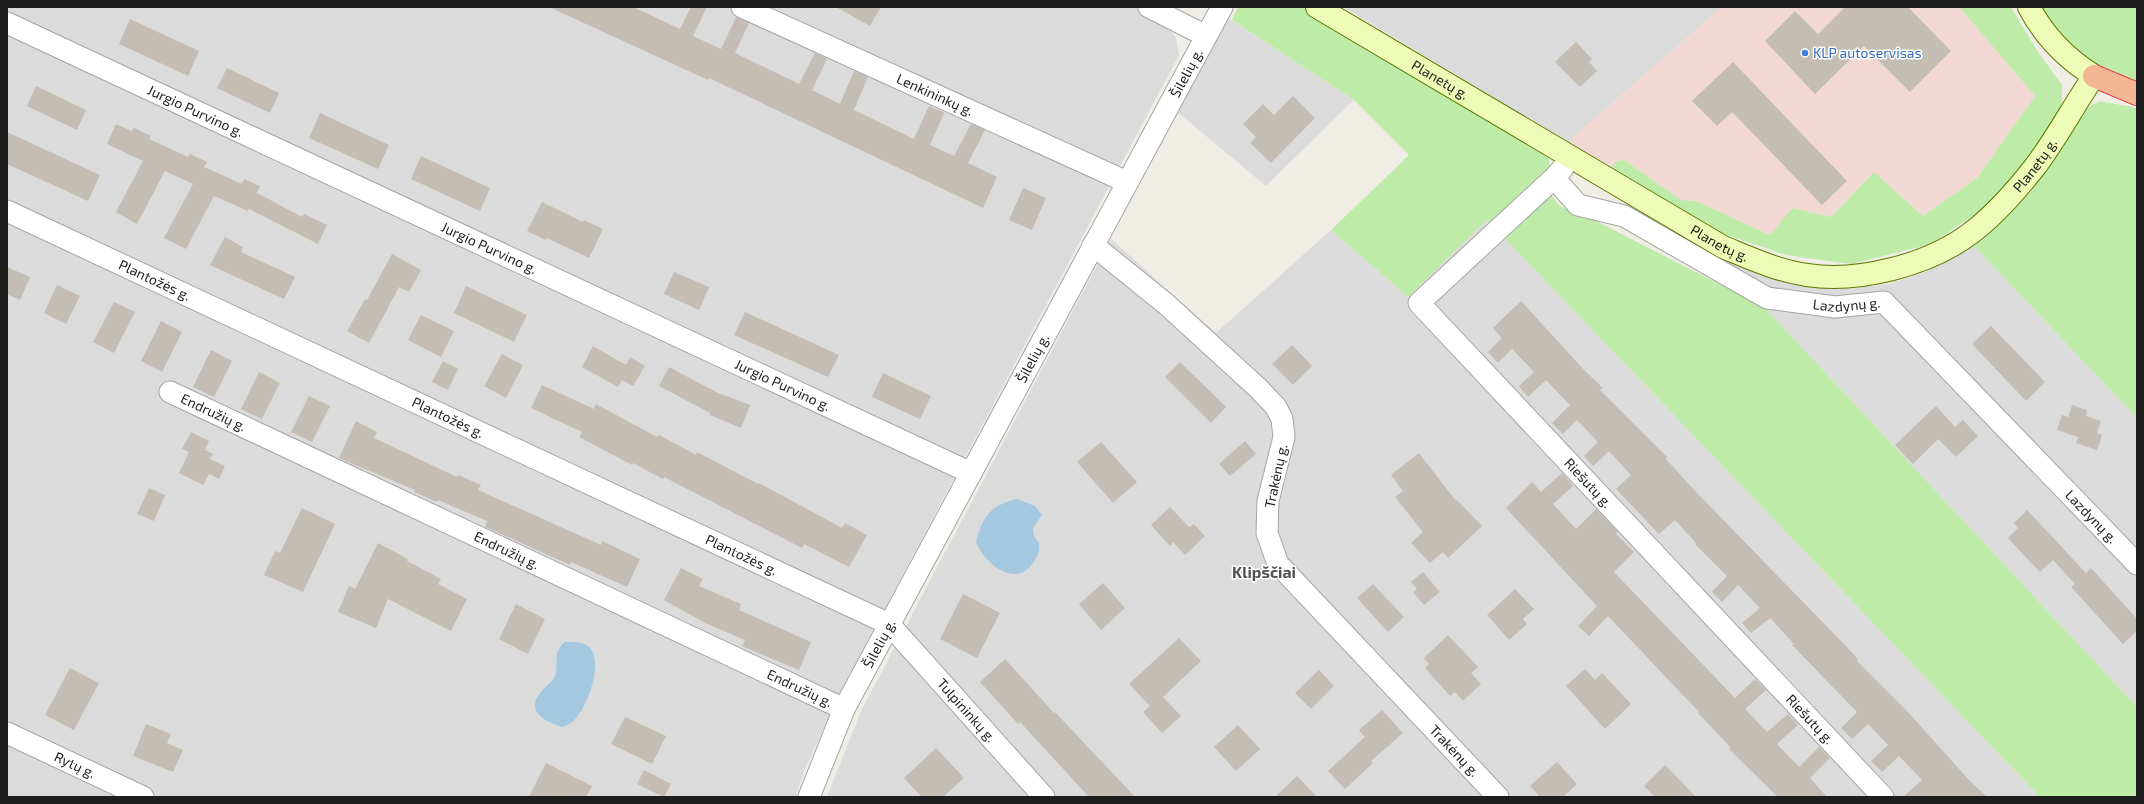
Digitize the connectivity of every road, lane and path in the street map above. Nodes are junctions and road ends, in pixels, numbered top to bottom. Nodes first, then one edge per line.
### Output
1 (742, 7) edge
2 (1149, 7) edge
3 (1222, 7) edge
4 (1317, 7) edge
5 (2028, 7) edge
6 (7, 22) edge
7 (1206, 36) junction
8 (2094, 76) junction
9 (2137, 94) edge
10 (1571, 158) junction
11 (1554, 178) junction
12 (1127, 182) junction
13 (7, 211) edge
14 (1093, 245) junction
15 (170, 392) dead end
16 (971, 473) junction
17 (2137, 564) edge
18 (889, 624) junction
19 (844, 710) junction
20 (7, 734) edge
21 (143, 797) edge
22 (809, 797) edge
23 (1044, 797) edge
24 (1498, 797) edge
25 (1883, 797) edge

1 - 12 street, Lenkininkų g.
2 - 7 street
3 - 7 street, Šilelių g.
4 - 10 main road, Planetų g.
5 - 8 main road
6 - 16 street, Jurgio Purvino g.
7 - 12 street, Šilelių g.
8 - 9 highway
8 - 10 main road, Planetų g.
10 - 11 street
11 - 17 street, Lazdynų g.
11 - 25 street, Riešutų g.
12 - 14 street, Šilelių g.
13 - 18 street, Plantožės g.
14 - 16 street, Šilelių g.
14 - 24 street, Trakėnų g.
15 - 19 street, Endružių g.
16 - 18 street, Šilelių g.
18 - 19 street, Šilelių g.
18 - 23 street, Tulpininkų g.
19 - 22 street, Šilelių g.
20 - 21 street, Rytų g.

